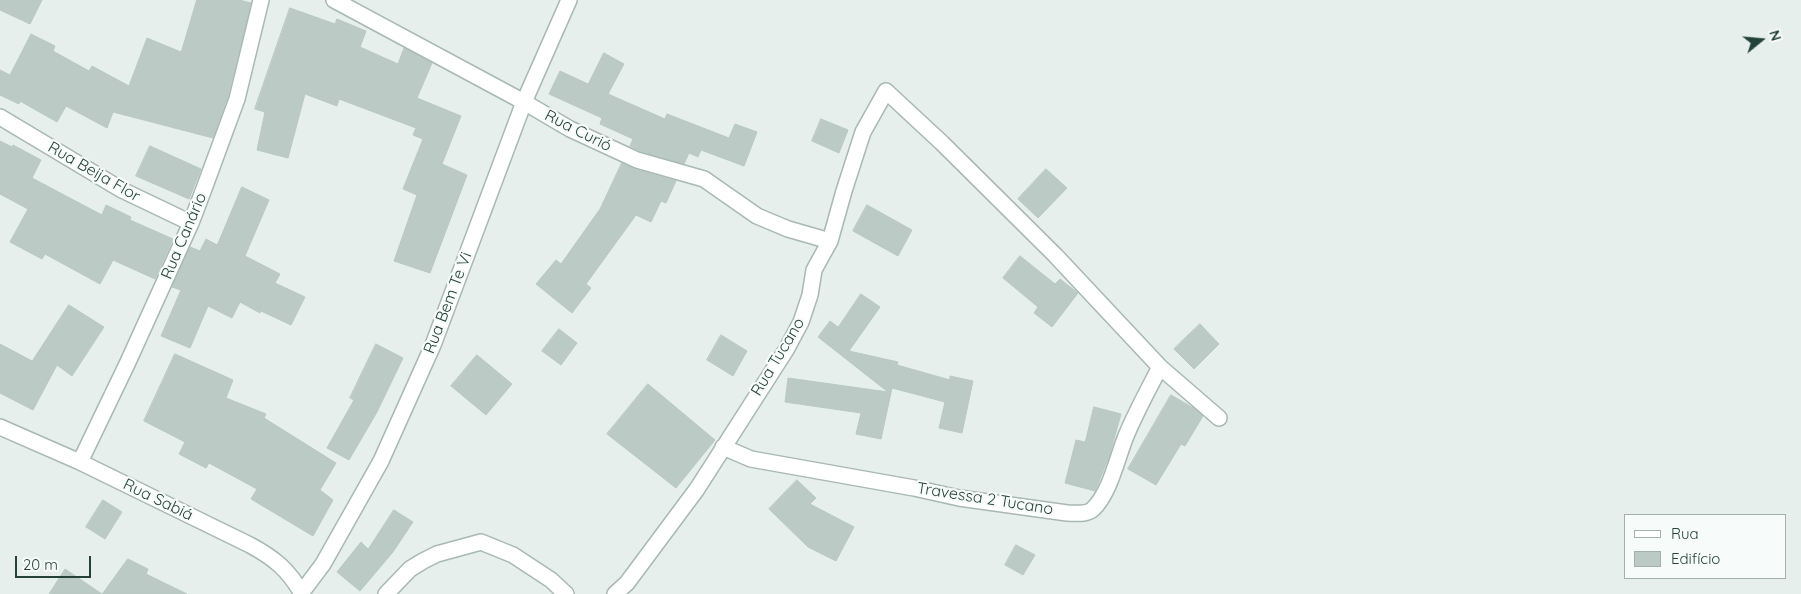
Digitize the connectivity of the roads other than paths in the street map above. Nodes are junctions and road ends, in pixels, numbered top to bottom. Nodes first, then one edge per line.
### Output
1 (261, 0) edge
2 (334, 0) edge
3 (569, 0) edge
4 (524, 102) junction
5 (0, 116) edge
6 (191, 223) junction
7 (830, 241) junction
8 (1160, 367) junction
9 (1219, 418) dead end
10 (0, 427) edge
11 (723, 447) junction
12 (80, 462) junction
13 (302, 593) edge
14 (386, 594) edge
15 (566, 594) edge
16 (615, 594) edge

1 - 6 street, Rua Canário
2 - 4 street, Rua Curió
3 - 4 street, Rua Bem Te Vi
4 - 7 street, Rua Curió
4 - 13 street, Rua Bem Te Vi
5 - 6 street, Rua Beija Flor
6 - 12 street, Rua Canário
7 - 8 street, Rua Tucano
7 - 11 street, Rua Tucano
8 - 9 street
8 - 11 street, Travessa 2 Tucano
10 - 12 street, Rua Sabiá
11 - 16 street, Rua Tucano
12 - 13 street, Rua Sabiá
14 - 15 street

